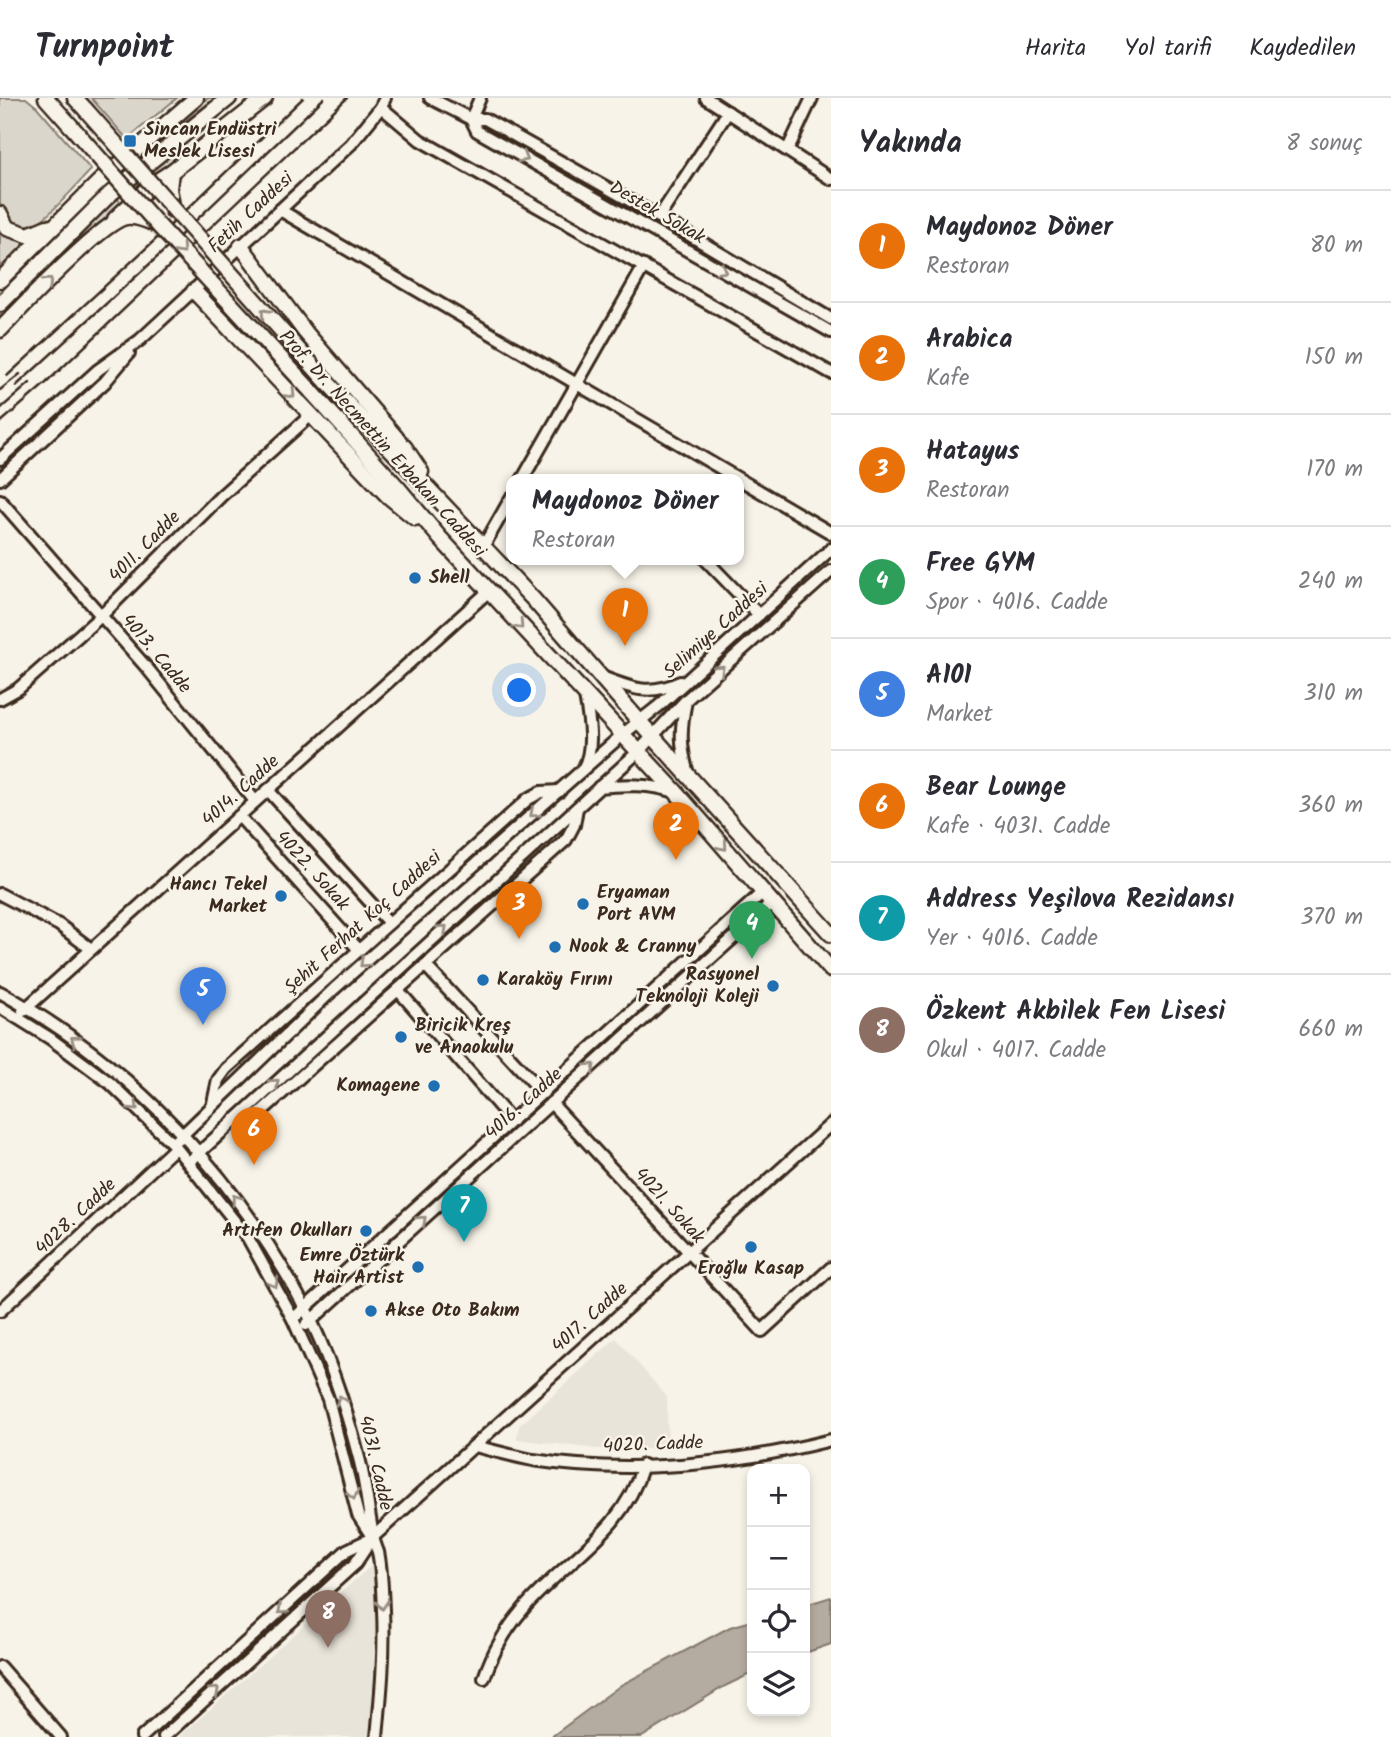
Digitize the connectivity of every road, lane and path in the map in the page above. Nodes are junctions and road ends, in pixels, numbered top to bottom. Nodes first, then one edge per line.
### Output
1 (46, 98) edge
2 (75, 98) edge
3 (229, 98) edge
4 (265, 98) edge
5 (430, 98) edge
6 (480, 98) edge
7 (706, 98) edge
8 (812, 98) edge
9 (194, 99) edge
10 (383, 103) edge
11 (728, 112) junction
12 (471, 119) junction
13 (788, 149) junction
14 (171, 172) junction
15 (831, 179) edge
16 (151, 185) junction
17 (135, 200) junction
18 (280, 210) junction
19 (173, 211) junction
20 (0, 214) edge
21 (659, 217) junction
22 (55, 224) junction
23 (109, 225) junction
24 (158, 225) junction
25 (241, 246) junction
26 (644, 266) junction
27 (0, 280) edge
28 (194, 290) junction
29 (0, 304) edge
30 (829, 314) edge
31 (0, 330) edge
32 (831, 332) edge
33 (140, 340) junction
34 (831, 373) edge
35 (576, 385) junction
36 (311, 415) junction
37 (0, 459) edge
38 (525, 474) edge
39 (729, 474) edge
40 (0, 479) edge
41 (744, 483) edge
42 (0, 500) edge
43 (441, 502) junction
44 (506, 507) edge
45 (831, 533) edge
46 (439, 538) junction
47 (483, 547) junction
48 (831, 549) edge
49 (711, 565) edge
50 (831, 570) edge
51 (489, 591) junction
52 (759, 615) junction
53 (101, 616) junction
54 (602, 677) junction
55 (689, 678) junction
56 (585, 696) junction
57 (0, 699) edge
58 (687, 699) junction
59 (639, 721) junction
60 (653, 734) junction
61 (622, 735) junction
62 (638, 752) junction
63 (688, 774) junction
64 (579, 775) junction
65 (599, 787) junction
66 (268, 790) junction
67 (560, 791) junction
68 (676, 792) junction
69 (255, 801) junction
70 (578, 806) junction
71 (239, 816) junction
72 (0, 894) edge
73 (768, 898) junction
74 (389, 923) junction
75 (831, 934) edge
76 (91, 949) junction
77 (359, 950) junction
78 (425, 965) junction
79 (831, 970) edge
80 (398, 990) junction
81 (0, 992) edge
82 (0, 1007) edge
83 (27, 1007) junction
84 (18, 1017) junction
85 (543, 1093) junction
86 (551, 1103) junction
87 (212, 1105) junction
88 (234, 1120) junction
89 (512, 1121) junction
90 (831, 1124) edge
91 (183, 1133) junction
92 (174, 1146) junction
93 (198, 1152) junction
94 (189, 1162) junction
95 (687, 1252) junction
96 (831, 1268) edge
97 (305, 1308) junction
98 (0, 1311) edge
99 (293, 1319) junction
100 (311, 1321) junction
101 (299, 1332) junction
102 (831, 1440) edge
103 (475, 1446) junction
104 (643, 1465) junction
105 (373, 1537) junction
106 (0, 1667) edge
107 (484, 1678) dead end
108 (61, 1737) edge
109 (142, 1737) edge
110 (164, 1737) edge
111 (377, 1737) edge

1 - 17 main road, Prof. Dr. Necmettin Erbakan Caddesi, bridge
2 - 16 main road, Prof. Dr. Necmettin Erbakan Caddesi, bridge
3 - 29 main road
4 - 14 main road
5 - 12 street, Destek Sokak
6 - 12 street
7 - 11 street
8 - 13 street
9 - 22 main road
10 - 18 street, Fetih Caddesi
10 - 26 street
11 - 13 street
11 - 21 street
12 - 21 street, Destek Sokak
12 -> 32 street, Destek Sokak
13 - 15 street
14 - 16 main road
14 - 19 main road
16 - 17 main road
16 - 19 main road, Prof. Dr. Necmettin Erbakan Caddesi, bridge
17 - 23 main road
17 - 24 main road, Prof. Dr. Necmettin Erbakan Caddesi, bridge
18 - 25 street, Fetih Caddesi
18 - 35 street
43 -> 19 main road, Prof. Dr. Necmettin Erbakan Caddesi, bridge
20 - 22 main road
21 - 30 street, Destek Sokak
22 - 27 main road
23 - 24 main road
31 -> 23 main road
24 -> 46 main road, Prof. Dr. Necmettin Erbakan Caddesi, bridge
25 - 28 street, Fetih Caddesi
25 - 43 main road
26 - 34 street
26 - 35 street
28 - 33 street, Fetih Caddesi
28 -> 36 main road
33 - 37 street, Fetih Caddesi
33 - 40 street, Fetih Caddesi
35 - 38 street
35 - 39 street
36 - 46 main road
36 - 53 street, 4011. Cadde
41 - 45 street
42 - 53 street, 4013. Cadde
43 - 47 main road, Prof. Dr. Necmettin Erbakan Caddesi
44 - 47 street
46 - 51 main road, Prof. Dr. Necmettin Erbakan Caddesi
47 - 54 main road, Prof. Dr. Necmettin Erbakan Caddesi
48 - 52 street, Selimiye Caddesi
49 - 52 street
58 -> 50 street, Selimiye Caddesi
51 -> 56 main road, Prof. Dr. Necmettin Erbakan Caddesi
51 - 66 street, 4014. Cadde
52 - 55 street, Selimiye Caddesi
53 - 57 street, 4011. Cadde
53 - 69 street, 4013. Cadde
54 - 55 street
54 - 59 main road, Prof. Dr. Necmettin Erbakan Caddesi
55 - 59 street, Selimiye Caddesi
56 - 61 main road, Prof. Dr. Necmettin Erbakan Caddesi
56 - 64 street
58 - 60 street, Selimiye Caddesi
58 - 63 street
59 - 60 main road, Prof. Dr. Necmettin Erbakan Caddesi
59 - 61 street, Selimiye Caddesi
60 - 62 street, Selimiye Caddesi
60 - 63 main road, Prof. Dr. Necmettin Erbakan Caddesi
61 - 62 main road, Prof. Dr. Necmettin Erbakan Caddesi
61 - 64 street, Şehit Ferhat Koç Caddesi
62 - 65 street
62 - 68 main road, Prof. Dr. Necmettin Erbakan Caddesi
63 - 75 main road, Prof. Dr. Necmettin Erbakan Caddesi
64 - 67 street, Şehit Ferhat Koç Caddesi
65 - 68 street
65 - 70 street
66 - 69 street, 4014. Cadde
66 - 74 street
67 - 74 street, Şehit Ferhat Koç Caddesi
67 -> 87 street, Şehit Ferhat Koç Caddesi
68 -> 73 main road, Prof. Dr. Necmettin Erbakan Caddesi
69 - 71 street, 4014. Cadde
70 - 78 street
88 -> 70 street
71 - 76 street, 4014. Cadde
71 - 77 street, 4022. Sokak
72 - 76 street
73 - 79 main road, Prof. Dr. Necmettin Erbakan Caddesi
73 - 85 street, 4016. Cadde
86 -> 73 street, 4016. Cadde
74 - 77 street, Şehit Ferhat Koç Caddesi
76 - 83 street, 4014. Cadde
77 - 87 street, Şehit Ferhat Koç Caddesi
78 - 80 street
78 - 85 street
80 - 88 street
80 - 89 street
81 - 83 street, 4031. Cadde
82 - 84 street, 4031. Cadde
83 - 84 street, 4014. Cadde
91 -> 83 street, 4031. Cadde
84 -> 92 street, 4031. Cadde
85 - 89 street, 4016. Cadde
86 - 95 street, 4021. Sokak
100 -> 86 street, 4016. Cadde
87 - 91 street, Şehit Ferhat Koç Caddesi
88 - 93 street
89 - 97 street, 4016. Cadde
90 - 95 street, 4017. Cadde
91 - 92 street, Şehit Ferhat Koç Caddesi
91 - 93 street, 4031. Cadde
92 - 94 street, 4031. Cadde
92 - 98 street, 4028. Cadde
93 - 94 street
97 -> 93 street, 4031. Cadde
94 -> 99 street, 4031. Cadde
95 - 96 street, 4021. Sokak
95 - 103 street, 4017. Cadde
97 - 99 street, 4016. Cadde
97 - 100 street, 4031. Cadde
99 - 101 street, 4031. Cadde
100 - 101 street, 4016. Cadde
105 -> 100 street, 4031. Cadde
101 -> 105 street, 4031. Cadde
102 - 104 street, 4020. Cadde
103 - 104 street, 4020. Cadde
103 - 105 street, 4017. Cadde
104 - 107 street
105 -> 109 street, 4017. Cadde
110 -> 105 street, 4017. Cadde
105 -> 111 street
106 - 108 street

